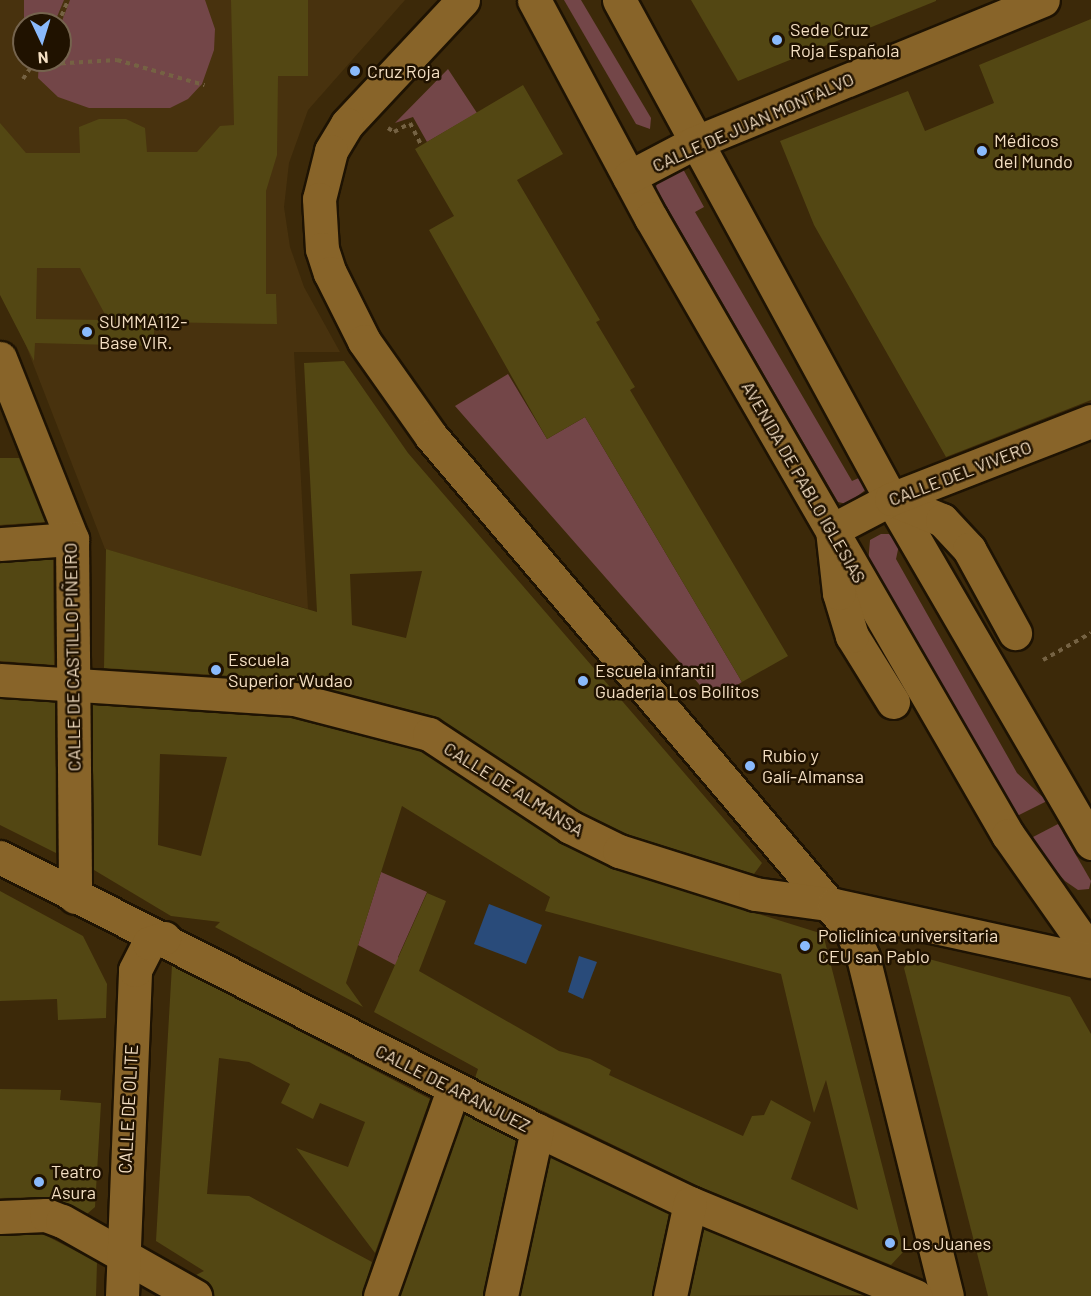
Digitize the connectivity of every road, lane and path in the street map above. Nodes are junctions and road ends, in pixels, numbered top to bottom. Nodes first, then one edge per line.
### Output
1 (463, 0) edge
2 (534, 0) edge
3 (619, 0) edge
4 (1043, 0) edge
5 (72, 61) edge
6 (28, 72) edge
7 (23, 80) dead end
8 (204, 85) dead end
9 (388, 128) dead end
10 (694, 143) junction
11 (421, 145) dead end
12 (629, 177) junction
13 (0, 358) edge
14 (1091, 421) edge
15 (891, 499) junction
16 (832, 530) junction
17 (72, 539) junction
18 (0, 544) edge
19 (1015, 633) dead end
20 (1091, 633) edge
21 (1043, 660) dead end
22 (0, 680) edge
23 (74, 686) junction
24 (892, 702) dead end
25 (1091, 843) edge
26 (0, 857) edge
27 (75, 897) junction
28 (834, 905) junction
29 (165, 938) junction
30 (1091, 954) edge
31 (1091, 961) edge
32 (453, 1090) junction
33 (537, 1130) junction
34 (690, 1203) junction
35 (0, 1217) edge
36 (122, 1255) junction
37 (122, 1296) edge
38 (195, 1296) edge
39 (380, 1296) edge
40 (501, 1296) edge
41 (670, 1296) edge
42 (916, 1296) edge
43 (947, 1296) edge

1 - 28 street
2 - 12 street, AVENIDA DE PABLO IGLESIAS
3 - 10 street
4 - 10 street, CALLE DE JUAN MONTALVO
5 - 8 path
6 - 7 path
9 - 11 path
10 - 12 street, CALLE DE JUAN MONTALVO
10 - 15 street
12 - 16 street, AVENIDA DE PABLO IGLESIAS
13 - 17 street, CALLE DE CASTILLO PIÑEIRO
14 - 15 street, CALLE DEL VIVERO
15 - 16 street, CALLE DEL VIVERO
15 - 19 street
15 - 25 street
16 - 24 street
16 - 30 street, AVENIDA DE PABLO IGLESIAS
17 - 18 street
17 - 23 street, CALLE DE CASTILLO PIÑEIRO
20 - 21 path
22 - 23 street, CALLE DE ALMANSA
23 - 27 street, CALLE DE CASTILLO PIÑEIRO
23 - 28 street, CALLE DE ALMANSA
26 - 27 street, CALLE DE ARANJUEZ
27 - 29 street, CALLE DE ARANJUEZ
28 - 31 street, CALLE DE ALMANSA
28 - 43 street
29 - 32 street, CALLE DE ARANJUEZ
29 - 36 street, CALLE DE OLITE
32 - 33 street, CALLE DE ARANJUEZ
32 - 39 street
33 - 34 street, CALLE DE ARANJUEZ
33 - 40 street
34 - 41 street
34 - 42 street, CALLE DE ARANJUEZ
35 - 36 street
36 - 37 street, CALLE DE OLITE
36 - 38 street

